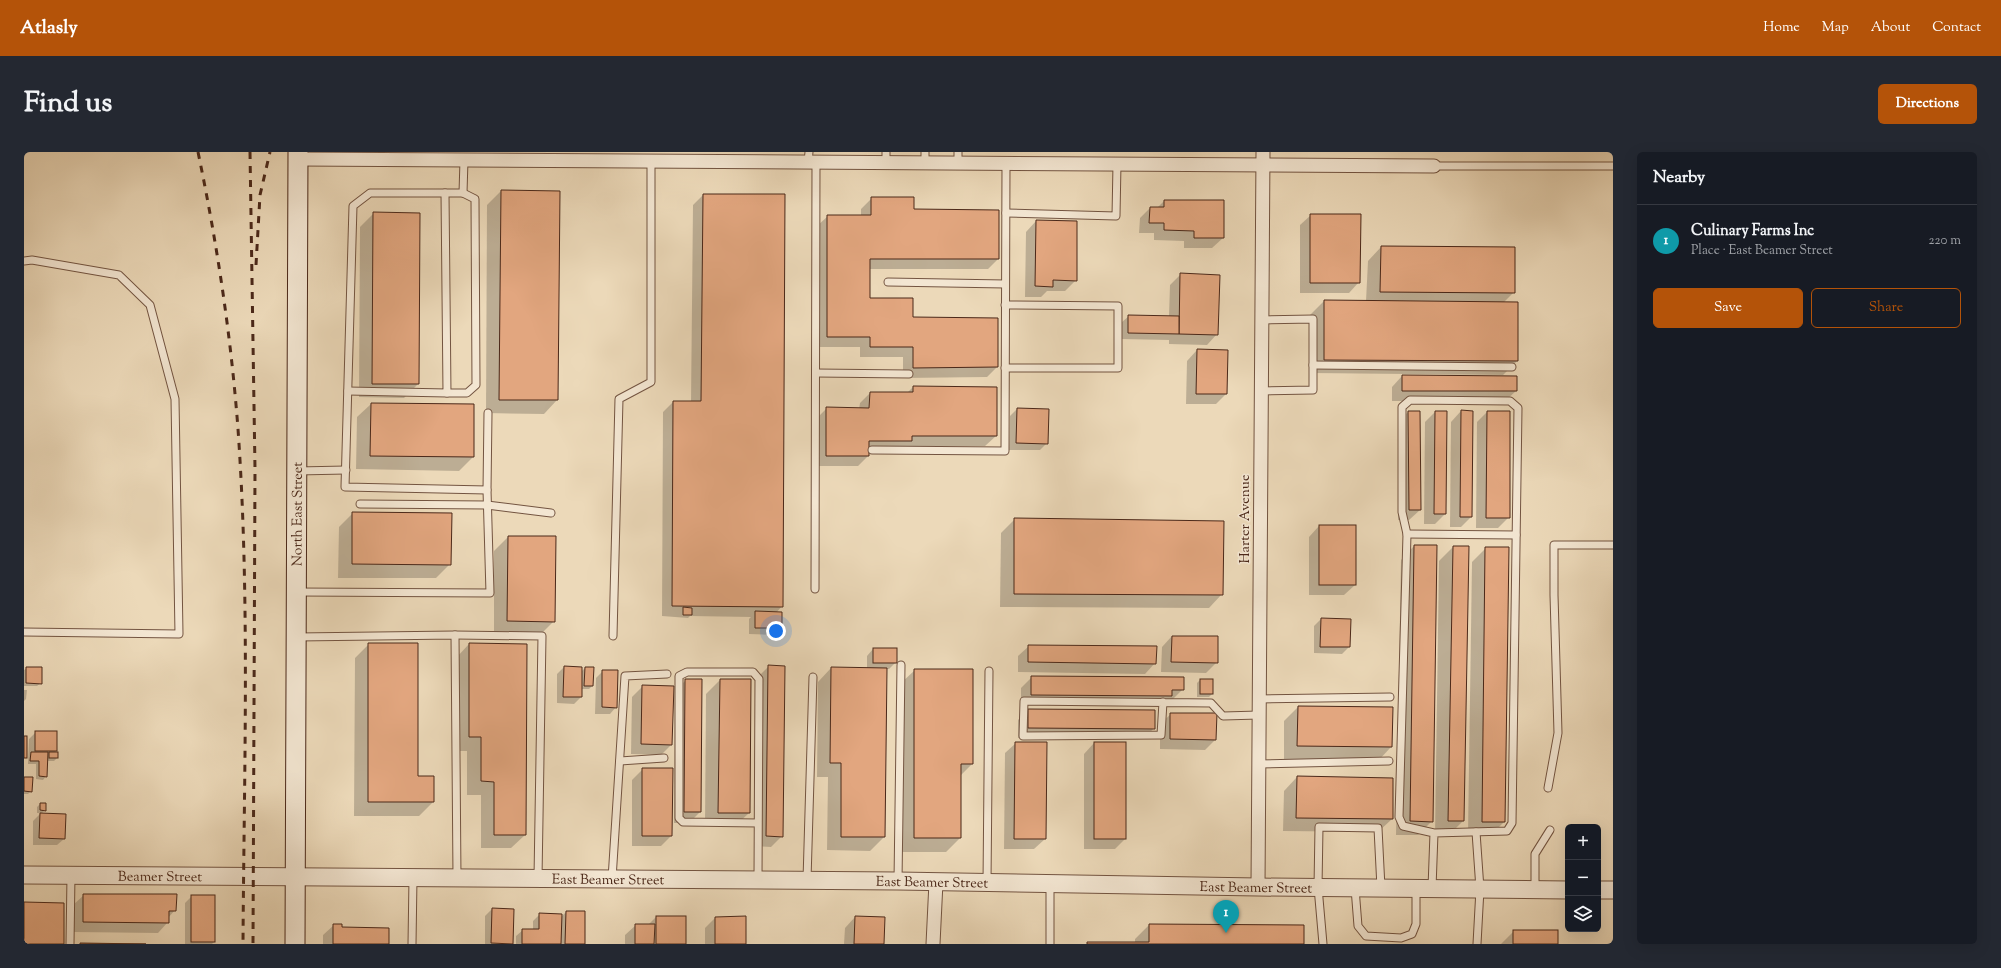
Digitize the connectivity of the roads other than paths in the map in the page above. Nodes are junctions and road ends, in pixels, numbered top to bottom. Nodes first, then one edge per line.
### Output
1 (1262, 152) edge
2 (298, 156) edge
3 (571, 156) edge
4 (676, 157) edge
5 (720, 157) edge
6 (768, 157) edge
7 (886, 157) edge
8 (925, 158) edge
9 (958, 158) edge
10 (811, 159) edge
11 (464, 160) junction
12 (650, 161) junction
13 (1006, 164) junction
14 (1117, 164) junction
15 (1263, 165) junction
16 (1434, 166) joint
17 (1613, 166) edge
18 (445, 193) junction
19 (463, 193) junction
20 (1006, 213) junction
21 (24, 261) edge
22 (888, 282) dead end
23 (1005, 284) junction
24 (1005, 305) junction
25 (1262, 320) junction
26 (1313, 365) junction
27 (1512, 367) dead end
28 (1005, 368) junction
29 (816, 373) junction
30 (909, 374) dead end
31 (348, 391) junction
32 (1261, 391) junction
33 (447, 392) junction
34 (488, 413) dead end
35 (872, 450) dead end
36 (346, 470) junction
37 (297, 471) junction
38 (487, 490) junction
39 (360, 504) dead end
40 (487, 505) junction
41 (551, 513) dead end
42 (1407, 534) junction
43 (1516, 535) junction
44 (1613, 545) edge
45 (815, 589) dead end
46 (296, 592) junction
47 (24, 632) edge
48 (455, 635) junction
49 (613, 636) dead end
50 (296, 637) junction
51 (901, 665) dead end
52 (989, 671) dead end
53 (667, 674) dead end
54 (813, 678) dead end
55 (1390, 697) dead end
56 (1259, 699) junction
57 (1163, 702) junction
58 (1259, 715) junction
59 (664, 758) dead end
60 (620, 760) junction
61 (1389, 760) dead end
62 (1258, 764) junction
63 (1548, 788) dead end
64 (758, 823) junction
65 (1550, 830) dead end
66 (1434, 832) junction
67 (1476, 832) junction
68 (24, 874) edge
69 (72, 875) junction
70 (296, 876) junction
71 (413, 877) junction
72 (457, 877) junction
73 (538, 878) junction
74 (612, 878) junction
75 (758, 880) junction
76 (807, 880) junction
77 (898, 881) junction
78 (936, 882) junction
79 (987, 883) junction
80 (1050, 884) junction
81 (1258, 887) junction
82 (1318, 887) junction
83 (1355, 888) junction
84 (1381, 888) junction
85 (1424, 888) junction
86 (1480, 889) junction
87 (1534, 889) junction
88 (1565, 890) edge
89 (1601, 890) edge
90 (1613, 890) edge
91 (70, 944) edge
92 (295, 944) edge
93 (412, 944) edge
94 (933, 944) edge
95 (1050, 944) edge
96 (1323, 944) edge
97 (1477, 944) edge

1 - 15 street, Harter Avenue
2 - 11 street
2 - 37 main road, North East Street
3 - 11 street
3 - 12 street
4 - 5 street
4 - 12 street
5 - 6 street
6 - 10 street
7 - 8 street
7 - 10 street
8 - 9 street
9 - 13 street
10 - 29 lane
11 - 19 lane
12 - 49 lane
13 - 14 street
13 - 20 lane
14 - 15 street
14 - 20 lane
15 - 16 street
15 - 25 street, Harter Avenue
16 - 17 lane
18 - 19 lane
18 - 31 lane
18 - 33 lane
19 - 33 lane
20 - 23 lane
21 - 47 lane
22 - 23 lane
23 - 24 lane
24 - 28 lane
24 - 28 lane
25 - 26 lane
25 - 32 street, Harter Avenue
26 - 27 lane
26 - 32 lane
28 - 35 lane
29 - 30 lane
29 - 45 lane
31 - 33 lane
31 - 36 lane
32 - 56 street, Harter Avenue
34 - 38 lane
36 - 37 lane
36 - 38 lane
37 - 46 main road, North East Street
38 - 40 lane
39 - 40 lane
40 - 41 lane
40 - 46 lane
42 - 43 lane
42 - 43 lane
42 - 66 lane
43 - 67 lane
44 - 63 lane
46 - 50 main road, North East Street
48 - 50 lane
48 - 72 lane
48 - 73 lane
50 - 70 main road, North East Street
51 - 77 lane
52 - 79 lane
53 - 60 lane
54 - 76 lane
55 - 56 lane
56 - 58 street, Harter Avenue
57 - 57 lane
57 - 58 lane
58 - 62 street, Harter Avenue
59 - 60 lane
60 - 74 lane
61 - 62 lane
62 - 81 street, Harter Avenue
64 - 64 lane
64 - 75 lane
65 - 87 lane
66 - 67 lane
66 - 85 lane
67 - 86 lane
68 - 69 street, Beamer Street
69 - 70 street, Beamer Street
69 - 91 lane
70 - 71 street, East Beamer Street
70 - 92 main road, North East Street
71 - 72 street, East Beamer Street
71 - 93 lane
72 - 73 street, East Beamer Street
73 - 74 street, East Beamer Street
74 - 75 street, East Beamer Street
75 - 76 street, East Beamer Street
76 - 77 street, East Beamer Street
77 - 78 street, East Beamer Street
78 - 79 street, East Beamer Street
78 - 94 street
79 - 80 street, East Beamer Street
80 - 81 street, East Beamer Street
80 - 95 lane
81 - 82 street, East Beamer Street
82 - 83 street, East Beamer Street
82 - 84 lane
82 - 96 lane
83 - 84 street, East Beamer Street
83 - 85 lane
84 - 85 street, East Beamer Street
85 - 86 street, East Beamer Street
86 - 87 street, East Beamer Street
86 - 97 lane
87 - 88 street, East Beamer Street
89 - 90 street

